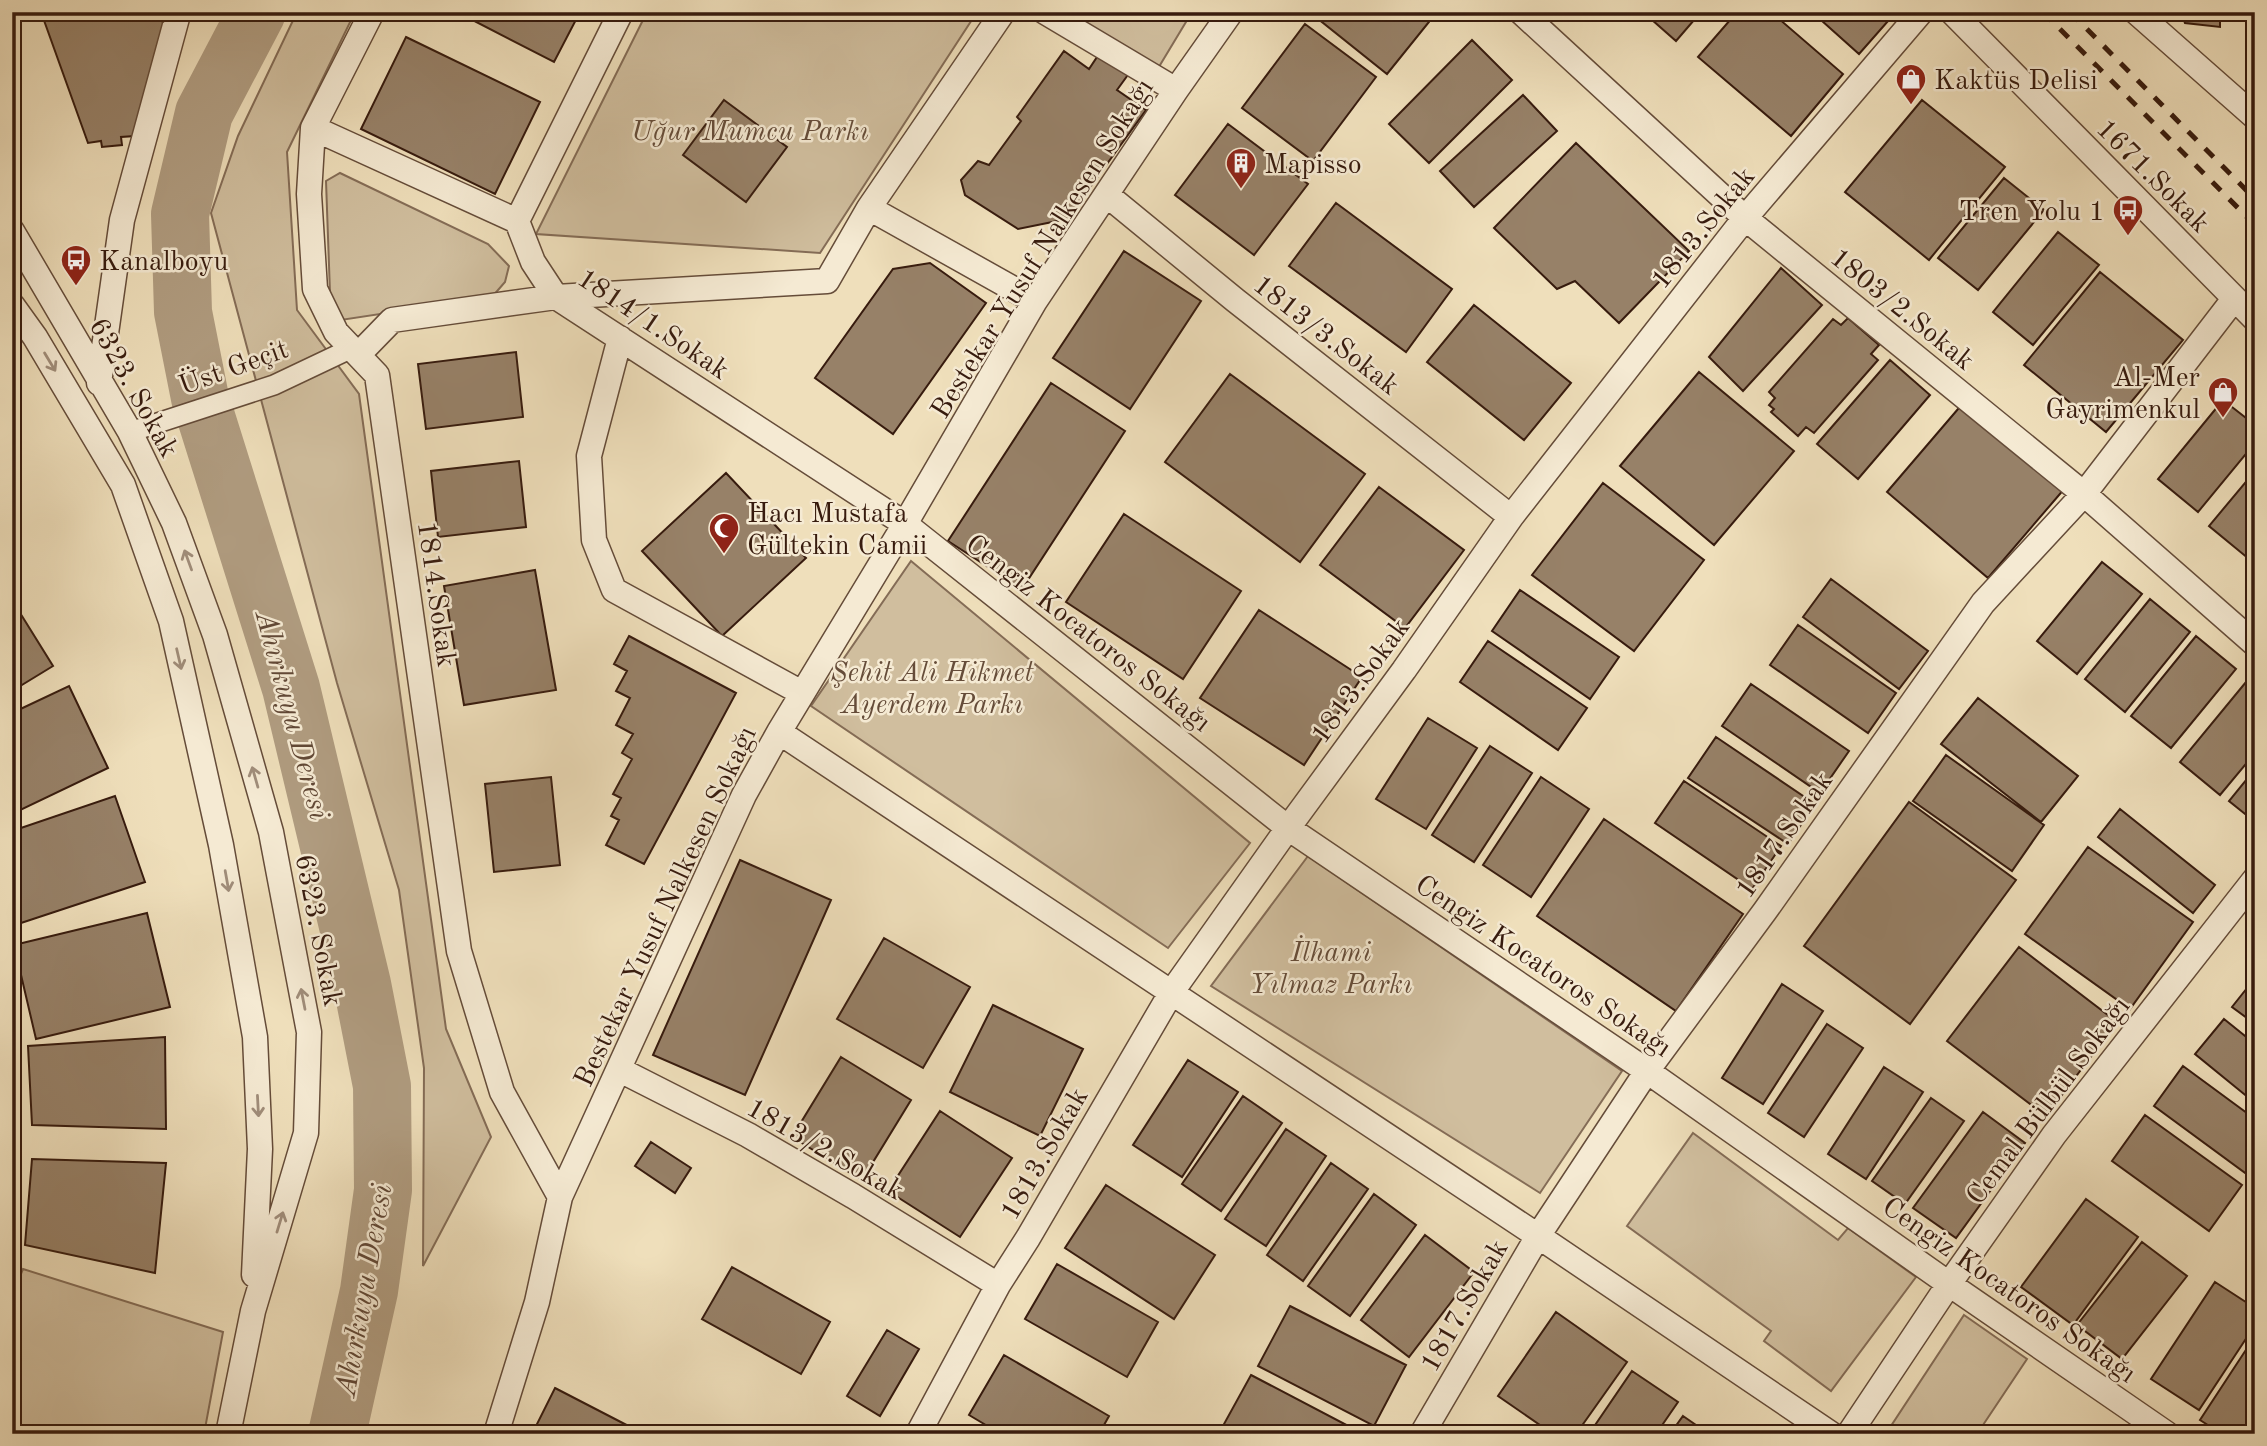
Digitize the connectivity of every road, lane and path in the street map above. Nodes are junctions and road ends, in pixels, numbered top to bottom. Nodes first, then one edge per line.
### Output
1 (170, 12) edge
2 (372, 12) edge
3 (621, 12) edge
4 (1003, 12) edge
5 (1045, 12) edge
6 (1231, 12) edge
7 (1521, 12) edge
8 (1921, 12) edge
9 (1952, 12) edge
10 (2136, 12) edge
11 (1176, 90) junction
12 (2255, 117) edge
13 (313, 128) junction
14 (1107, 195) junction
15 (869, 208) junction
16 (1745, 218) junction
17 (517, 221) junction
18 (12, 231) edge
19 (556, 296) junction
20 (2234, 299) junction
21 (1035, 301) junction
22 (12, 305) edge
23 (2255, 319) edge
24 (620, 338) junction
25 (355, 351) junction
26 (99, 383) junction
27 (131, 432) junction
28 (2084, 494) junction
29 (1511, 517) junction
30 (905, 524) junction
31 (2255, 644) edge
32 (802, 693) junction
33 (779, 732) junction
34 (1288, 828) junction
35 (2255, 879) edge
36 (1171, 993) junction
37 (620, 1070) junction
38 (1647, 1071) junction
39 (560, 1197) junction
40 (1538, 1236) junction
41 (1949, 1284) junction
42 (998, 1285) junction
43 (253, 1311) junction
44 (229, 1434) edge
45 (496, 1434) edge
46 (919, 1434) edge
47 (1422, 1434) edge
48 (1831, 1434) edge
49 (1849, 1434) edge
50 (2167, 1434) edge

1 - 26 street
2 - 13 street, 1814.Sokak
3 - 17 street
4 - 15 street
5 - 11 street
6 - 11 street, Bestekar Yusuf Nalkesen Sokağı
7 - 16 street, 1803/2.Sokak
8 - 16 street, 1813.Sokak
9 - 20 street, 1671.Sokak
10 - 12 street
11 - 14 street, Bestekar Yusuf Nalkesen Sokağı
13 - 17 street
13 - 25 street, 1814.Sokak
14 - 21 street, Bestekar Yusuf Nalkesen Sokağı
14 - 29 street, 1813/3.Sokak
15 - 19 street
15 - 21 street
16 - 28 street, 1803/2.Sokak
16 - 29 street, 1813.Sokak
17 - 19 street, 1814/1.Sokak
18 - 26 street, 6323. Sokak
19 - 24 street, 1814/1.Sokak
19 - 25 street
20 - 23 street, 1671.Sokak
20 - 28 street, 1817.Sokak
21 - 30 street, Bestekar Yusuf Nalkesen Sokağı
22 -> 43 street
24 - 30 street, 1814/1.Sokak
24 - 32 street
25 - 27 street, Üst Geçit
25 - 39 street, 1814.Sokak
26 - 27 street, 6323. Sokak
43 -> 27 street, 6323. Sokak
28 - 31 street, 1803/2.Sokak
28 - 38 street, 1817.Sokak
29 - 34 street, 1813.Sokak
30 - 32 street, Bestekar Yusuf Nalkesen Sokağı
30 - 34 street, Cengiz Kocatoros Sokağı
32 - 33 street, Bestekar Yusuf Nalkesen Sokağı
33 - 36 street
33 - 37 street, Bestekar Yusuf Nalkesen Sokağı
34 - 36 street, 1813.Sokak
34 - 38 street, Cengiz Kocatoros Sokağı
35 - 41 street, Cemal Bülbül Sokağı
36 - 40 street
36 - 42 street, 1813.Sokak
37 - 39 street, Bestekar Yusuf Nalkesen Sokağı
37 - 42 street, 1813/2.Sokak
38 - 40 street, 1817.Sokak
38 - 41 street, Cengiz Kocatoros Sokağı
39 - 45 street, Bestekar Yusuf Nalkesen Sokağı
40 - 47 street, 1817.Sokak
40 - 48 street
41 - 49 street, Cemal Bülbül Sokağı
41 - 50 street, Cengiz Kocatoros Sokağı
42 - 46 street, 1813.Sokak
43 - 44 street

